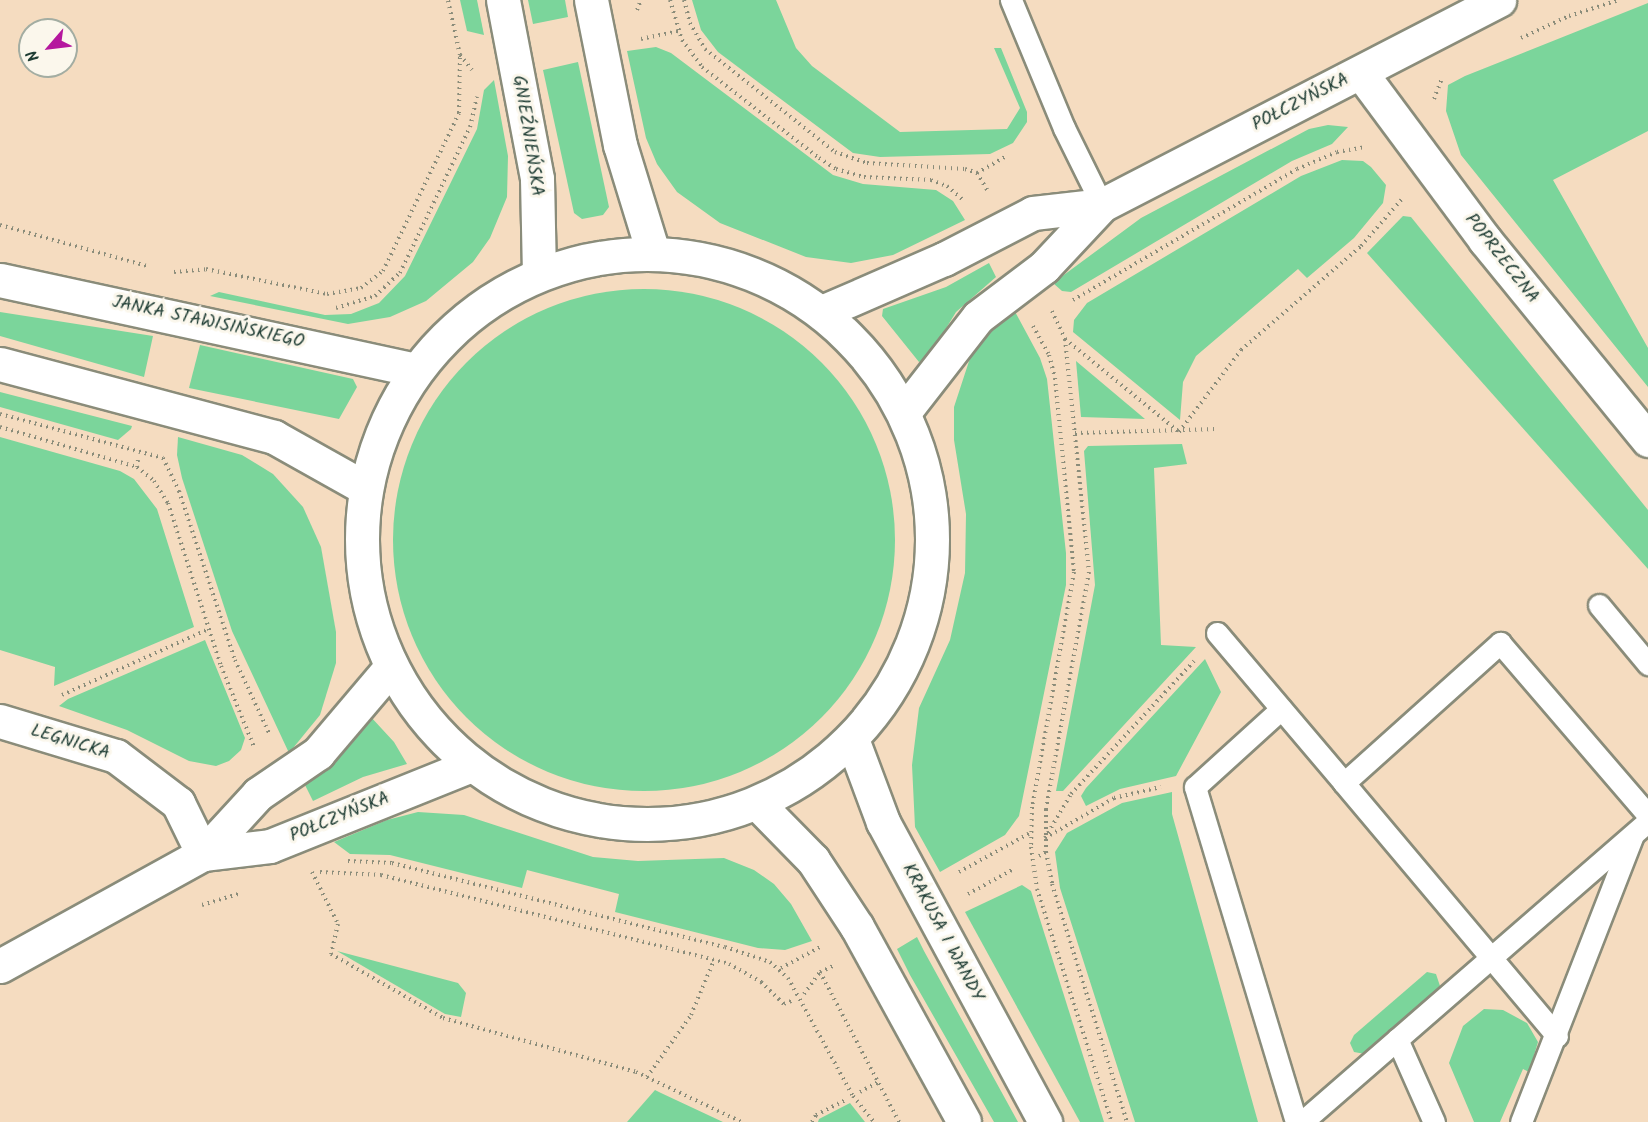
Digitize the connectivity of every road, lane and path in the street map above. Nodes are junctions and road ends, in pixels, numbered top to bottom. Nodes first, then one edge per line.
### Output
1 (448, 0) edge
2 (503, 0) edge
3 (591, 0) edge
4 (670, 0) edge
5 (684, 0) edge
6 (1011, 0) edge
7 (1499, 0) edge
8 (1618, 0) edge
9 (679, 31) junction
10 (636, 40) dead end
11 (1515, 41) dead end
12 (1453, 72) dead end
13 (1361, 73) junction
14 (477, 86) dead end
15 (1430, 108) dead end
16 (1371, 147) dead end
17 (1006, 156) dead end
18 (1409, 192) dead end
19 (1102, 205) junction
20 (969, 208) dead end
21 (0, 225) edge
22 (653, 252) junction
23 (157, 269) dead end
24 (168, 272) dead end
25 (539, 273) junction
26 (0, 280) edge
27 (1066, 304) dead end
28 (326, 308) dead end
29 (1059, 308) dead end
30 (822, 312) junction
31 (1032, 324) dead end
32 (1065, 339) junction
33 (0, 364) edge
34 (416, 370) junction
35 (904, 412) junction
36 (0, 414) edge
37 (0, 427) edge
38 (1215, 429) dead end
39 (1179, 432) junction
40 (1075, 433) junction
41 (1648, 440) edge
42 (138, 460) dead end
43 (137, 467) junction
44 (365, 488) junction
45 (1599, 605) dead end
46 (209, 629) junction
47 (1217, 633) joint
48 (1648, 664) edge
49 (391, 667) junction
50 (59, 697) dead end
51 (1281, 709) junction
52 (0, 721) edge
53 (852, 739) junction
54 (273, 740) dead end
55 (255, 751) dead end
56 (472, 765) junction
57 (1344, 783) junction
58 (1195, 787) junction
59 (758, 803) junction
60 (1648, 815) edge
61 (1641, 828) edge
62 (1030, 833) junction
63 (1045, 838) junction
64 (1046, 852) junction
65 (203, 854) junction
66 (1039, 856) dead end
67 (342, 860) dead end
68 (1012, 870) dead end
69 (954, 875) dead end
70 (965, 896) dead end
71 (825, 944) dead end
72 (1490, 958) junction
73 (714, 960) junction
74 (0, 966) edge
75 (781, 968) junction
76 (827, 969) dead end
77 (820, 972) junction
78 (804, 994) dead end
79 (791, 1001) dead end
80 (1557, 1036) junction
81 (1397, 1039) junction
82 (647, 1077) junction
83 (878, 1082) junction
84 (860, 1092) dead end
85 (847, 1099) dead end
86 (742, 1122) edge
87 (812, 1122) edge
88 (874, 1122) edge
89 (899, 1122) edge
90 (964, 1122) edge
91 (1046, 1122) edge
92 (1112, 1122) edge
93 (1127, 1122) edge
94 (1296, 1122) edge
95 (1302, 1122) edge
96 (1434, 1122) edge
97 (1521, 1122) edge

1 - 24 path
2 - 25 street, GNIEŹNIEŃSKA
3 - 22 street
4 - 9 path
5 - 17 path
6 - 19 lane
7 - 13 street, POŁCZYŃSKA
8 - 11 path
9 - 10 path
9 - 20 path
12 - 15 path
13 - 19 street, POŁCZYŃSKA
13 - 41 street, POPRZECZNA
14 - 28 path
16 - 27 path
18 - 39 path
19 - 30 street, POŁCZYŃSKA
19 - 35 street, POŁCZYŃSKA
21 - 23 path
22 - 25 street
22 - 30 street
25 - 34 street
26 - 34 street, JANKA STAWISIŃSKIEGO
29 - 32 path
30 - 35 street
31 - 62 path
32 - 39 path
32 - 40 path
33 - 44 street
34 - 44 street
35 - 53 street
36 - 54 path
37 - 43 path
38 - 39 path
39 - 40 path
40 - 63 path
42 - 43 path
43 - 46 path
44 - 49 street
45 - 48 lane
46 - 50 path
46 - 55 path
47 - 51 lane
47 - 63 path
49 - 56 street
49 - 65 street, POŁCZYŃSKA
51 - 57 lane
51 - 58 lane
52 - 65 street, LEGNICKA
53 - 59 street
53 - 91 street, KRAKUSA I WANDY
56 - 59 street
56 - 65 street, POŁCZYŃSKA
57 - 60 lane
57 - 72 lane
58 - 63 path
58 - 94 lane
59 - 90 street
61 - 72 lane
61 - 80 lane
62 - 69 path
62 - 92 path
63 - 64 path
64 - 66 path
64 - 93 path
65 - 74 street, POŁCZYŃSKA
67 - 75 path
68 - 70 path
71 - 75 path
72 - 80 lane
72 - 81 lane
73 - 79 path
73 - 82 path
73 - 82 path
75 - 88 path
76 - 77 path
77 - 78 path
77 - 83 path
80 - 97 lane
81 - 95 lane
81 - 96 lane
82 - 86 path
83 - 84 path
83 - 89 path
85 - 87 path

